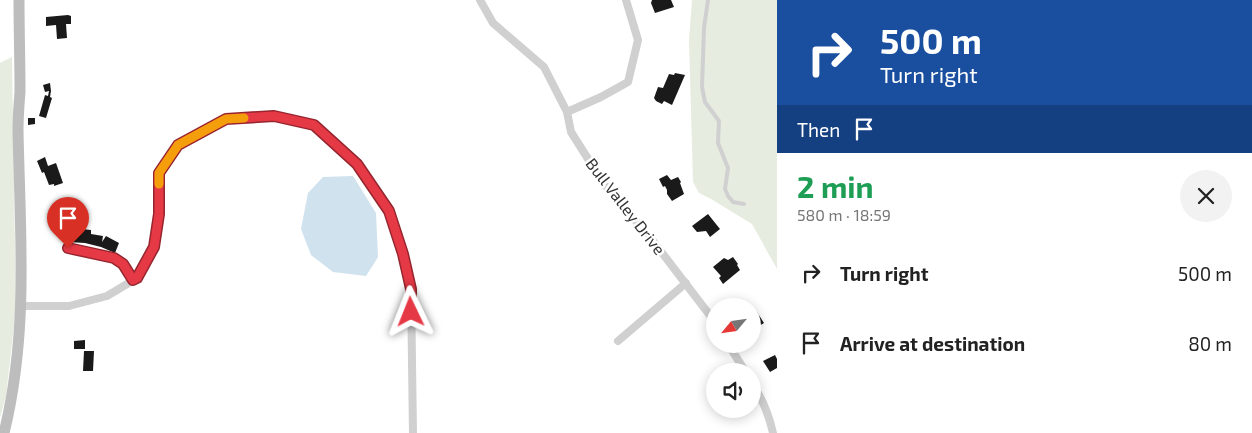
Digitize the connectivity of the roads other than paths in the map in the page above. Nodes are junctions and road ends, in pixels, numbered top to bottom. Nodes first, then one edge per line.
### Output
1 (19, 0) edge
2 (480, 0) edge
3 (626, 0) edge
4 (708, 0) edge
5 (567, 112) junction
6 (744, 204) dead end
7 (68, 248) dead end
8 (133, 280) junction
9 (686, 284) junction
10 (22, 306) junction
11 (706, 310) edge
12 (618, 341) dead end
13 (761, 398) edge
14 (4, 433) edge
15 (413, 433) edge
16 (773, 433) edge

1 - 10 street
2 - 5 street, Bull Valley Drive
3 - 5 street
4 - 6 lane
5 - 9 street, Bull Valley Drive
7 - 8 lane
8 - 10 street
8 - 15 street
9 - 11 street, Bull Valley Drive
9 - 12 street
10 - 14 street
13 - 16 street

